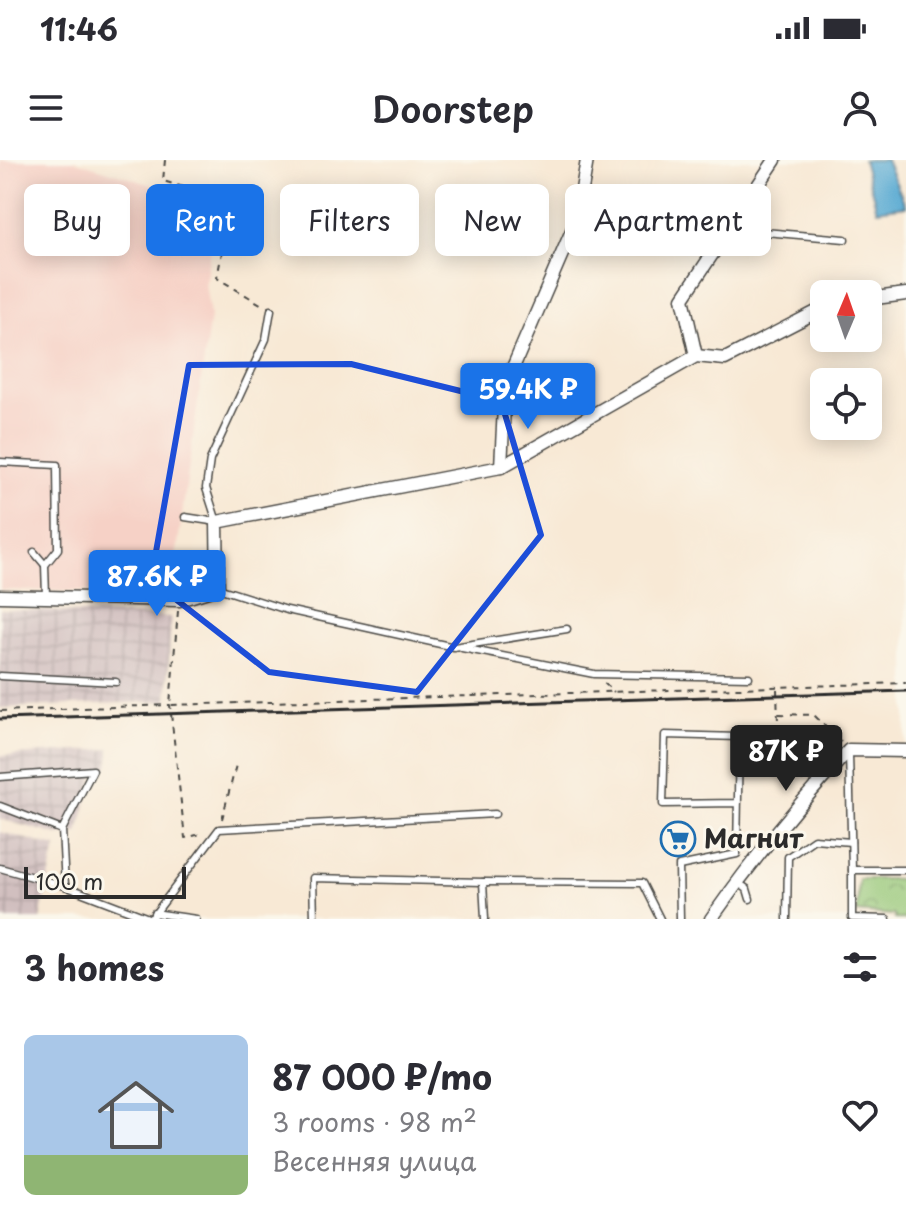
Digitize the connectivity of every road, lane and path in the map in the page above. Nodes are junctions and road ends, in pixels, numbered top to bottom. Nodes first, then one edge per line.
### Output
1 (165, 160) edge
2 (587, 160) edge
3 (775, 160) edge
4 (760, 184) edge
5 (771, 233) edge
6 (845, 239) dead end
7 (712, 256) edge
8 (906, 294) edge
9 (882, 297) edge
10 (271, 310) joint
11 (810, 315) edge
12 (696, 356) junction
13 (0, 462) edge
14 (501, 467) junction
15 (185, 517) dead end
16 (217, 522) junction
17 (34, 552) dead end
18 (45, 565) junction
19 (149, 566) dead end
20 (218, 588) junction
21 (0, 596) edge
22 (47, 597) junction
23 (144, 599) junction
24 (179, 600) junction
25 (567, 629) dead end
26 (454, 647) junction
27 (0, 676) edge
28 (749, 677) dead end
29 (116, 682) dead end
30 (906, 683) edge
31 (777, 688) junction
32 (170, 705) junction
33 (0, 711) edge
34 (777, 714) junction
35 (849, 750) junction
36 (906, 751) edge
37 (237, 761) dead end
38 (0, 777) edge
39 (811, 790) junction
40 (738, 803) junction
41 (0, 806) edge
42 (495, 814) dead end
43 (219, 829) junction
44 (62, 830) junction
45 (851, 842) junction
46 (0, 868) edge
47 (852, 870) junction
48 (906, 870) edge
49 (483, 882) junction
50 (737, 882) junction
51 (65, 886) junction
52 (750, 899) dead end
53 (152, 917) edge
54 (196, 919) edge
55 (314, 919) edge
56 (485, 919) edge
57 (660, 919) edge
58 (680, 919) edge
59 (711, 919) edge
60 (787, 919) edge
61 (887, 919) edge

1 - 10 path
2 - 14 street
3 - 4 street
5 - 6 lane
7 - 12 street
8 - 9 street
10 - 16 lane
11 - 12 street
12 - 14 street
13 - 18 lane
14 - 16 street
15 - 16 lane
16 - 20 street
17 - 18 lane
18 - 22 lane
19 - 23 lane
20 - 24 street
20 - 26 lane
21 - 22 street
22 - 23 street
23 - 24 street
24 - 32 path
25 - 26 lane
26 - 28 lane
27 - 29 lane
30 - 31 path
31 - 32 path
31 - 34 path
32 - 33 path
32 - 43 path
34 - 35 path
34 - 39 path
35 - 36 street
35 - 39 street
35 - 45 lane
37 - 43 path
38 - 44 lane
39 - 50 street
40 - 40 lane
40 - 58 lane
41 - 44 lane
42 - 43 lane
43 - 53 lane
44 - 51 lane
45 - 47 lane
45 - 60 lane
46 - 51 lane
47 - 48 lane
47 - 61 lane
49 - 55 lane
49 - 56 lane
49 - 57 lane
50 - 52 lane
50 - 59 street
51 - 53 lane
53 - 54 lane

